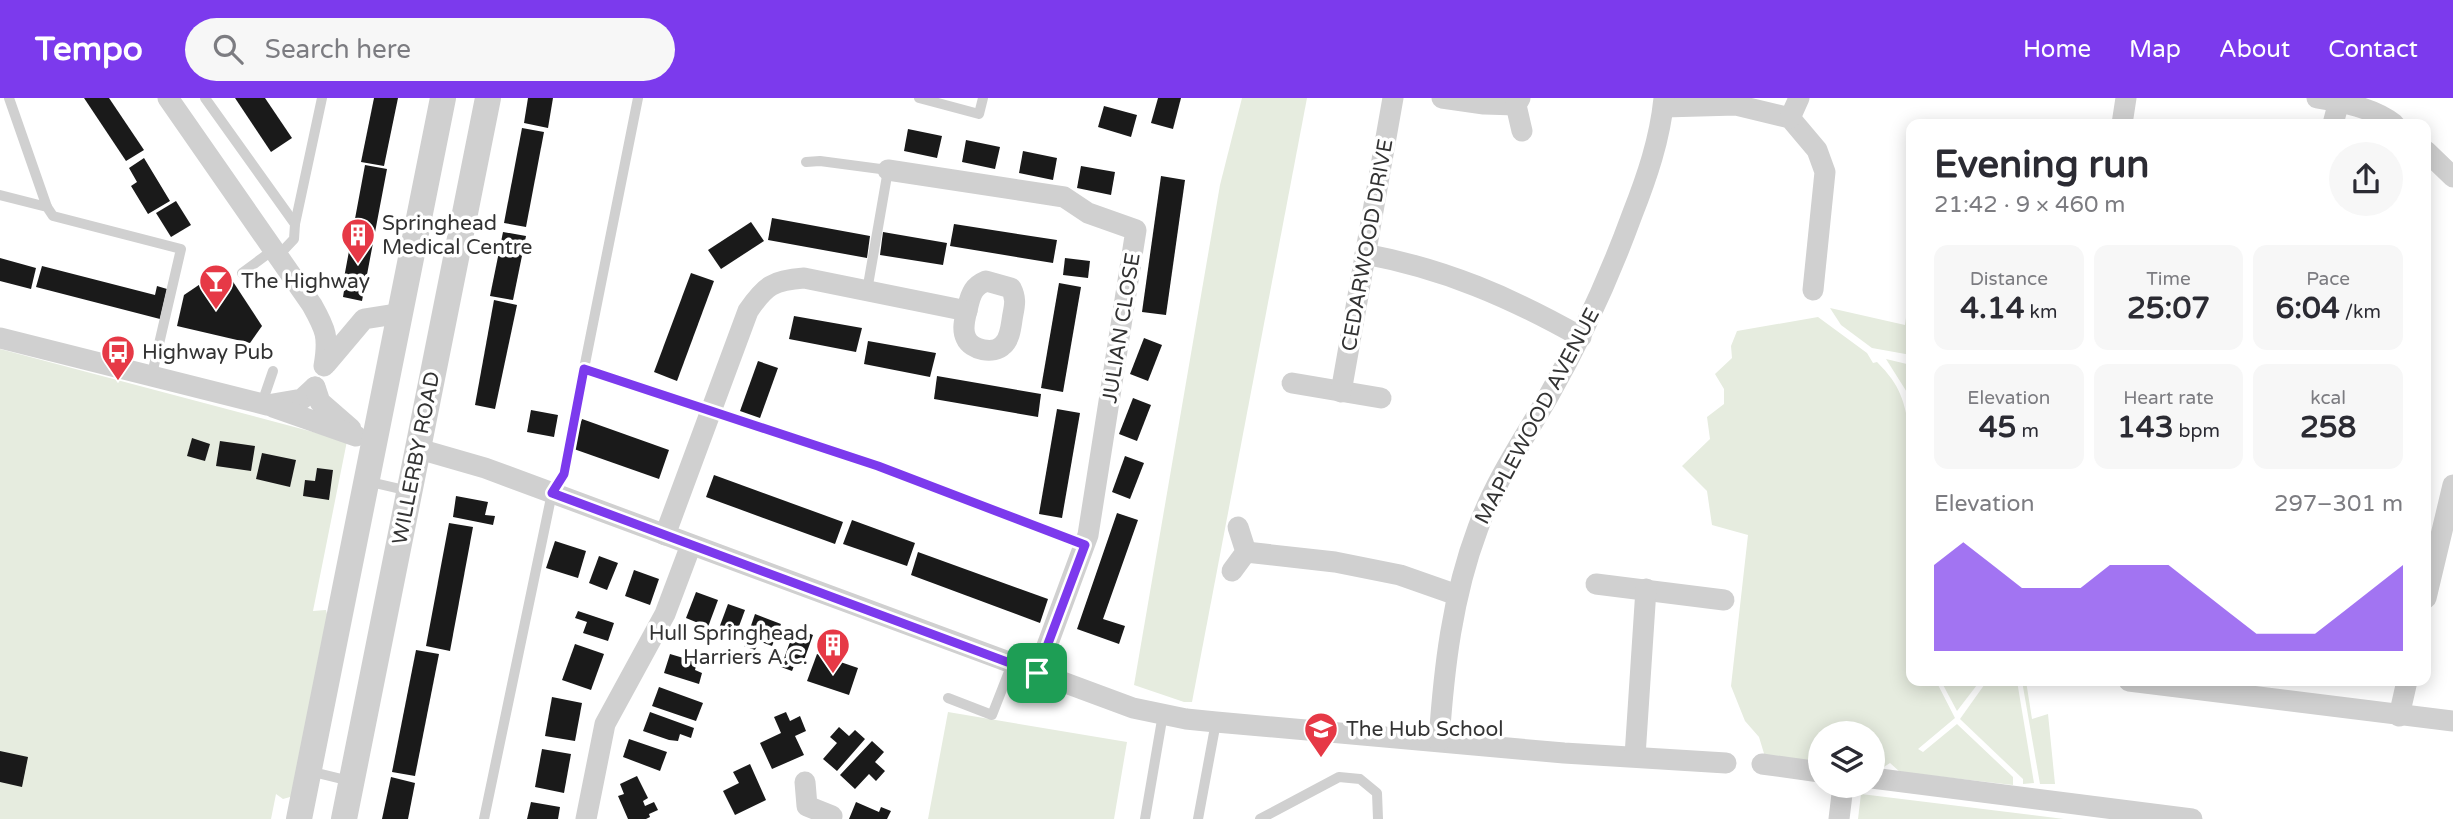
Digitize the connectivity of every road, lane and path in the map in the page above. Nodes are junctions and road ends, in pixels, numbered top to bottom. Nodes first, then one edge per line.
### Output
1 (9, 98) edge
2 (168, 98) edge
3 (205, 98) edge
4 (322, 98) edge
5 (443, 98) edge
6 (488, 98) edge
7 (639, 98) edge
8 (919, 98) edge
9 (983, 98) edge
10 (1392, 98) edge
11 (1442, 98) edge
12 (1800, 98) edge
13 (2126, 98) edge
14 (2317, 98) edge
15 (2339, 101) junction
16 (1518, 102) edge
17 (1664, 102) edge
18 (1790, 118) junction
19 (2123, 119) edge
20 (2334, 119) edge
21 (2388, 119) edge
22 (1522, 131) dead end
23 (2431, 156) edge
24 (806, 162) dead end
25 (888, 170) junction
26 (2453, 177) edge
27 (0, 195) edge
28 (47, 207) junction
29 (295, 224) junction
30 (275, 253) junction
31 (1365, 254) junction
32 (242, 273) dead end
33 (1813, 290) dead end
34 (867, 291) junction
35 (312, 305) junction
36 (967, 311) dead end
37 (402, 313) junction
38 (364, 319) junction
39 (1581, 337) junction
40 (0, 338) edge
41 (324, 366) junction
42 (584, 369) junction
43 (273, 371) dead end
44 (152, 374) junction
45 (1292, 383) dead end
46 (315, 387) junction
47 (1341, 392) junction
48 (1381, 398) dead end
49 (265, 404) junction
50 (712, 411) junction
51 (364, 444) junction
52 (419, 449) junction
53 (366, 481) junction
54 (2453, 485) edge
55 (409, 491) junction
56 (552, 493) junction
57 (1238, 527) dead end
58 (664, 535) junction
59 (691, 545) junction
60 (1085, 545) junction
61 (1246, 552) junction
62 (1232, 571) dead end
63 (2431, 577) edge
64 (1596, 584) dead end
65 (1646, 589) junction
66 (1457, 595) junction
67 (1724, 600) dead end
68 (1012, 664) junction
69 (1037, 673) junction
70 (2406, 686) edge
71 (2135, 687) edge
72 (948, 698) dead end
73 (1163, 715) junction
74 (2399, 716) junction
75 (2453, 721) edge
76 (1216, 722) junction
77 (1438, 741) junction
78 (1635, 756) junction
79 (1726, 763) dead end
80 (1762, 764) dead end
81 (1808, 770) edge
82 (309, 771) junction
83 (1885, 780) edge
84 (352, 781) junction
85 (805, 782) dead end
86 (1842, 798) edge
87 (800, 813) edge
88 (832, 816) dead end
89 (299, 819) edge
90 (344, 819) edge
91 (484, 819) edge
92 (586, 819) edge
93 (1144, 819) edge
94 (1198, 819) edge
95 (1260, 819) edge
96 (1378, 819) edge
97 (1839, 819) edge
98 (2192, 819) edge

1 - 28 lane
2 - 30 street
3 - 29 lane
4 - 29 lane
5 - 37 street, WILLERBY ROAD
6 - 52 street, WILLERBY ROAD
7 - 42 lane
8 - 9 lane
10 - 31 street, CEDARWOOD DRIVE
11 - 16 street
12 - 18 street
13 - 19 street
14 - 15 street
15 - 20 street
15 - 21 street
16 - 22 street
17 - 18 street
17 - 39 street, MAPLEWOOD AVENUE
18 - 33 street
23 - 26 street
24 - 25 lane
25 - 34 lane
25 - 60 street, JULIAN CLOSE
27 - 28 lane
28 - 44 lane
29 - 30 lane
30 - 32 lane
30 - 35 street
31 - 39 street
31 - 47 street, CEDARWOOD DRIVE
34 - 36 street
34 - 50 street
35 - 38 street
35 - 41 street
37 - 38 street
37 - 51 street, WILLERBY ROAD
38 - 41 street
39 - 66 street, MAPLEWOOD AVENUE
40 - 44 street
41 - 46 street
42 - 50 lane
42 - 56 lane
43 - 49 lane
44 - 49 street
45 - 47 street
46 - 49 street
46 - 51 street
47 - 48 street
49 - 51 street
50 - 58 street
50 - 60 lane
51 - 53 street, WILLERBY ROAD
52 - 55 street, WILLERBY ROAD
52 - 56 street
53 - 55 lane
53 - 82 street, WILLERBY ROAD
54 - 63 street
55 - 84 street, WILLERBY ROAD
56 - 58 street
56 - 91 lane
57 - 61 street
58 - 59 street
59 - 68 street
59 - 92 street
60 - 69 street, JULIAN CLOSE
61 - 62 street
61 - 66 street
64 - 65 street
65 - 67 street
65 - 78 street
66 - 77 street, MAPLEWOOD AVENUE
68 - 69 street
68 - 72 lane
69 - 73 street
70 - 74 street
71 - 74 street
73 - 76 street
73 - 93 lane
74 - 75 street
76 - 77 street
76 - 94 lane
77 - 78 street
78 - 79 street
80 - 81 street
82 - 84 lane
82 - 89 street, WILLERBY ROAD
83 - 98 street
84 - 90 street, WILLERBY ROAD
85 - 87 street
86 - 97 street
87 - 88 street
95 - 96 lane

